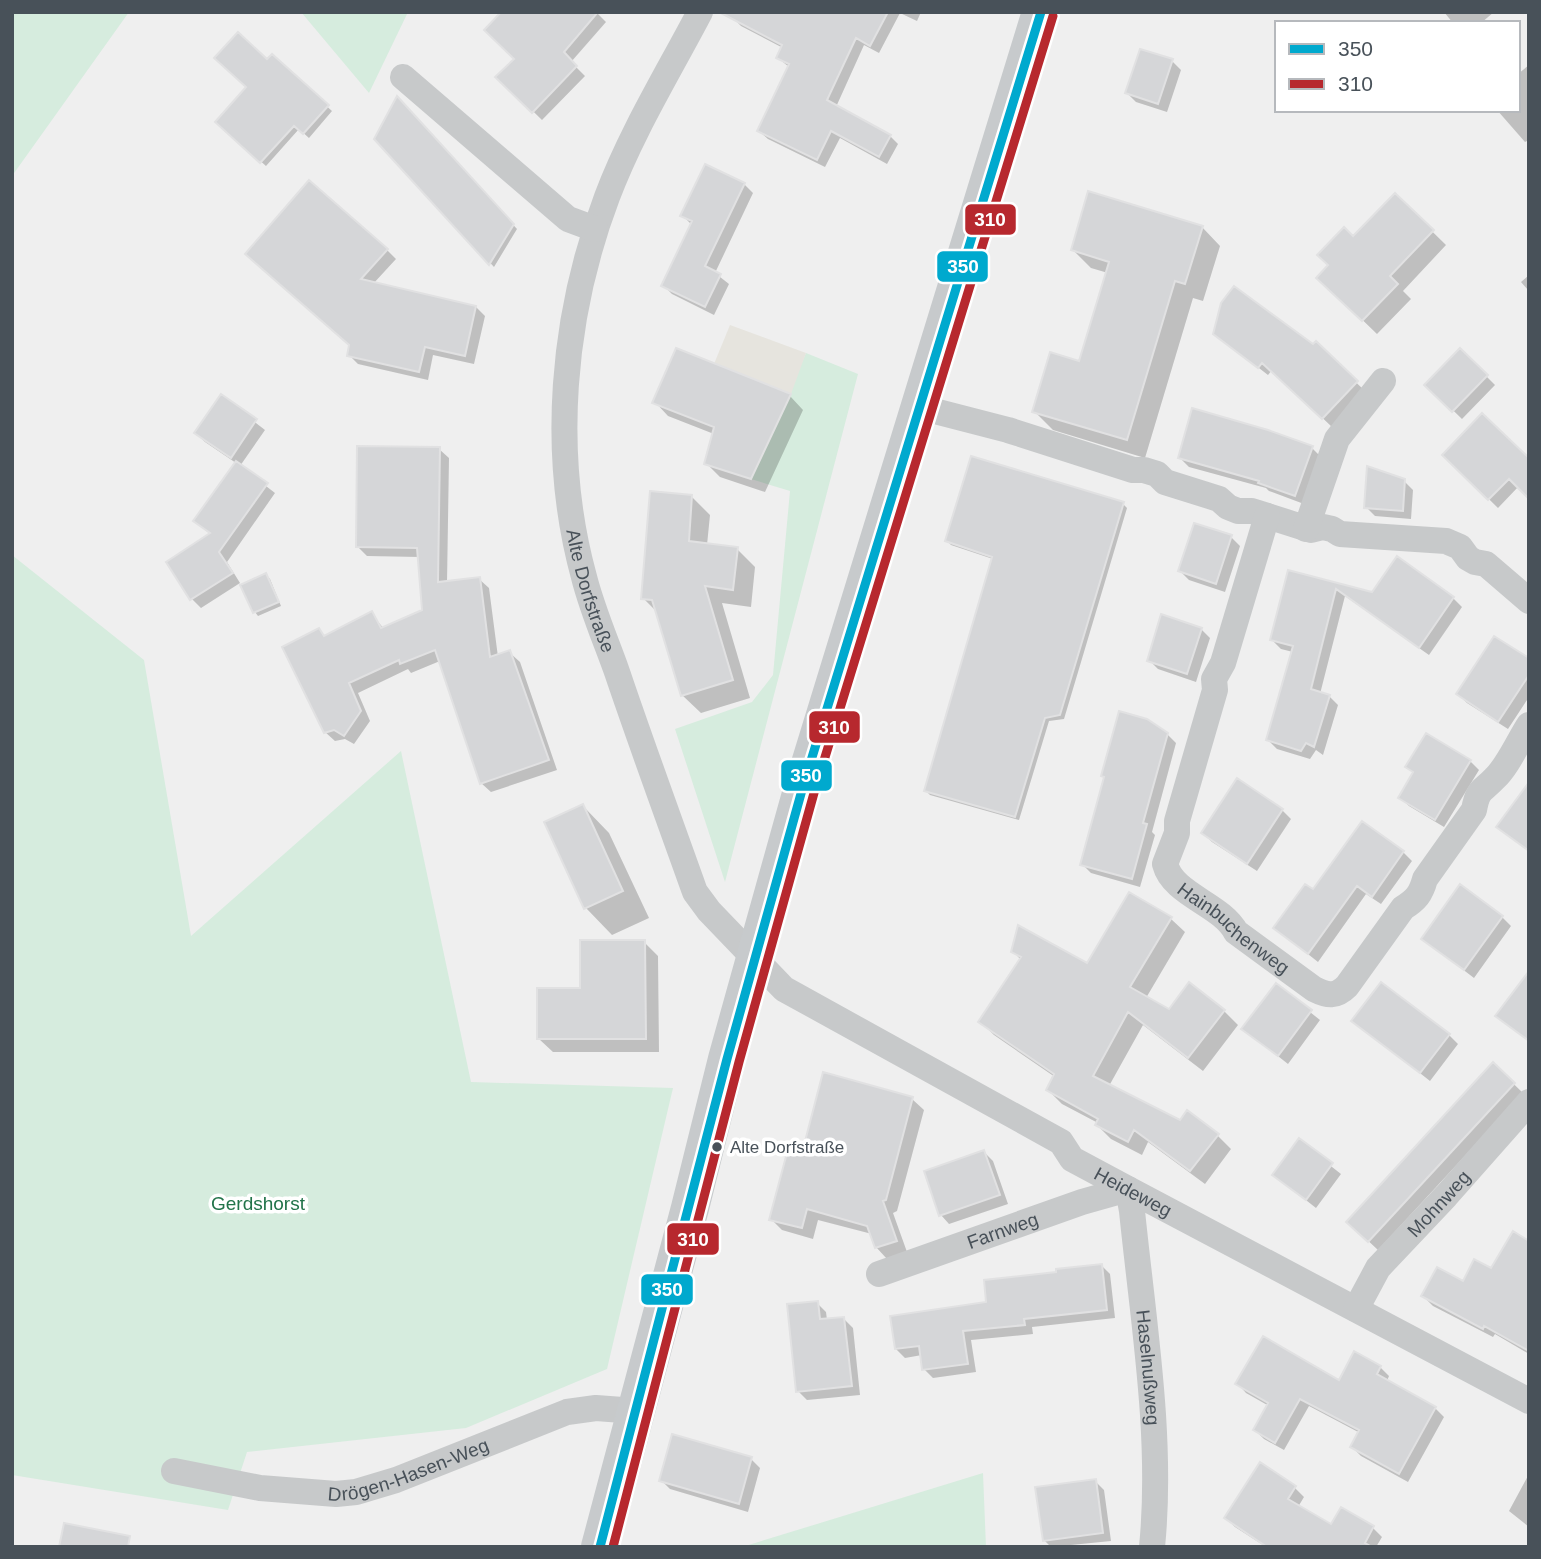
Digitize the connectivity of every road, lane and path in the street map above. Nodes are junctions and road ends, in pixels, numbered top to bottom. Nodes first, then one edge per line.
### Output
1 (700, 12) edge
2 (1041, 12) edge
3 (403, 77) dead end
4 (595, 229) junction
5 (1383, 381) dead end
6 (919, 407) junction
7 (1267, 516) junction
8 (1306, 529) junction
9 (1529, 601) edge
10 (1529, 725) edge
11 (755, 959) junction
12 (1529, 1102) edge
13 (1128, 1189) junction
14 (879, 1274) dead end
15 (1356, 1309) junction
16 (1529, 1401) edge
17 (636, 1411) junction
18 (174, 1471) dead end
19 (600, 1547) edge
20 (1152, 1547) edge

1 - 4 street, Alte Dorfstraße
2 - 6 street
3 - 4 street
4 - 11 street, Alte Dorfstraße
5 - 8 street
6 - 7 street
6 - 11 street
7 - 8 street
7 - 10 street, Hainbuchenweg
8 - 9 street
11 - 13 street, Heideweg
11 - 17 street
12 - 15 street, Mohnweg
13 - 14 street, Farnweg
13 - 15 street, Heideweg
13 - 20 street, Haselnußweg
15 - 16 street, Heideweg
17 - 18 street, Drögen-Hasen-Weg
17 - 19 street

